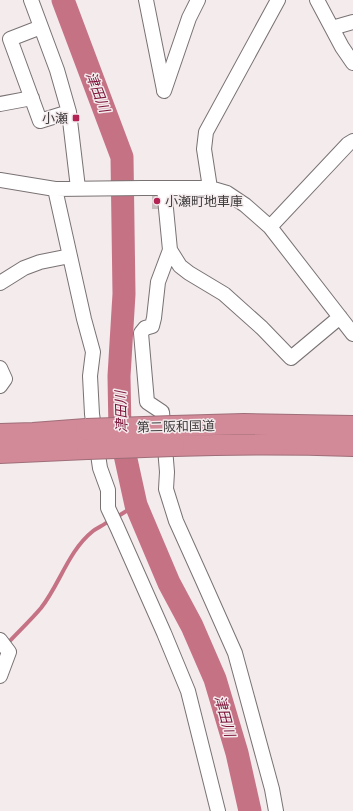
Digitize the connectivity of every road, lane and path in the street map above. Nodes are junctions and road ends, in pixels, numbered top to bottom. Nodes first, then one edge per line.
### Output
1 (32, 0) edge
2 (146, 0) edge
3 (198, 0) edge
4 (278, 0) edge
5 (317, 0) edge
6 (353, 22) edge
7 (41, 27) junction
8 (332, 28) junction
9 (353, 64) edge
10 (32, 98) junction
11 (0, 104) edge
12 (69, 112) junction
13 (353, 141) edge
14 (0, 180) edge
15 (78, 188) junction
16 (164, 188) junction
17 (210, 188) junction
18 (56, 189) junction
19 (270, 227) junction
20 (170, 250) junction
21 (70, 256) junction
22 (0, 284) edge
23 (340, 317) junction
24 (353, 334) edge
25 (0, 368) edge
26 (0, 386) edge
27 (353, 426) edge
28 (0, 434) edge
29 (353, 446) edge
30 (0, 453) edge
31 (3, 644) edge
32 (0, 676) edge
33 (218, 811) edge
34 (276, 811) edge

1 - 7 street
2 - 3 street
4 - 17 street
5 - 8 street
6 - 8 street
7 - 10 street
7 - 12 street
8 - 9 street
10 - 11 street
10 - 12 street
12 - 15 street
13 - 19 street
14 - 18 street
15 - 16 street
15 - 18 street
16 - 17 street
16 - 20 street
17 - 19 street
18 - 21 street
19 - 23 street
20 - 23 street
20 - 34 street
21 - 22 street
21 - 33 street
23 - 24 street
25 - 26 street
27 - 28 highway, 第二阪和国道, bridge
29 - 30 highway, 第二阪和国道, bridge
31 - 32 street

